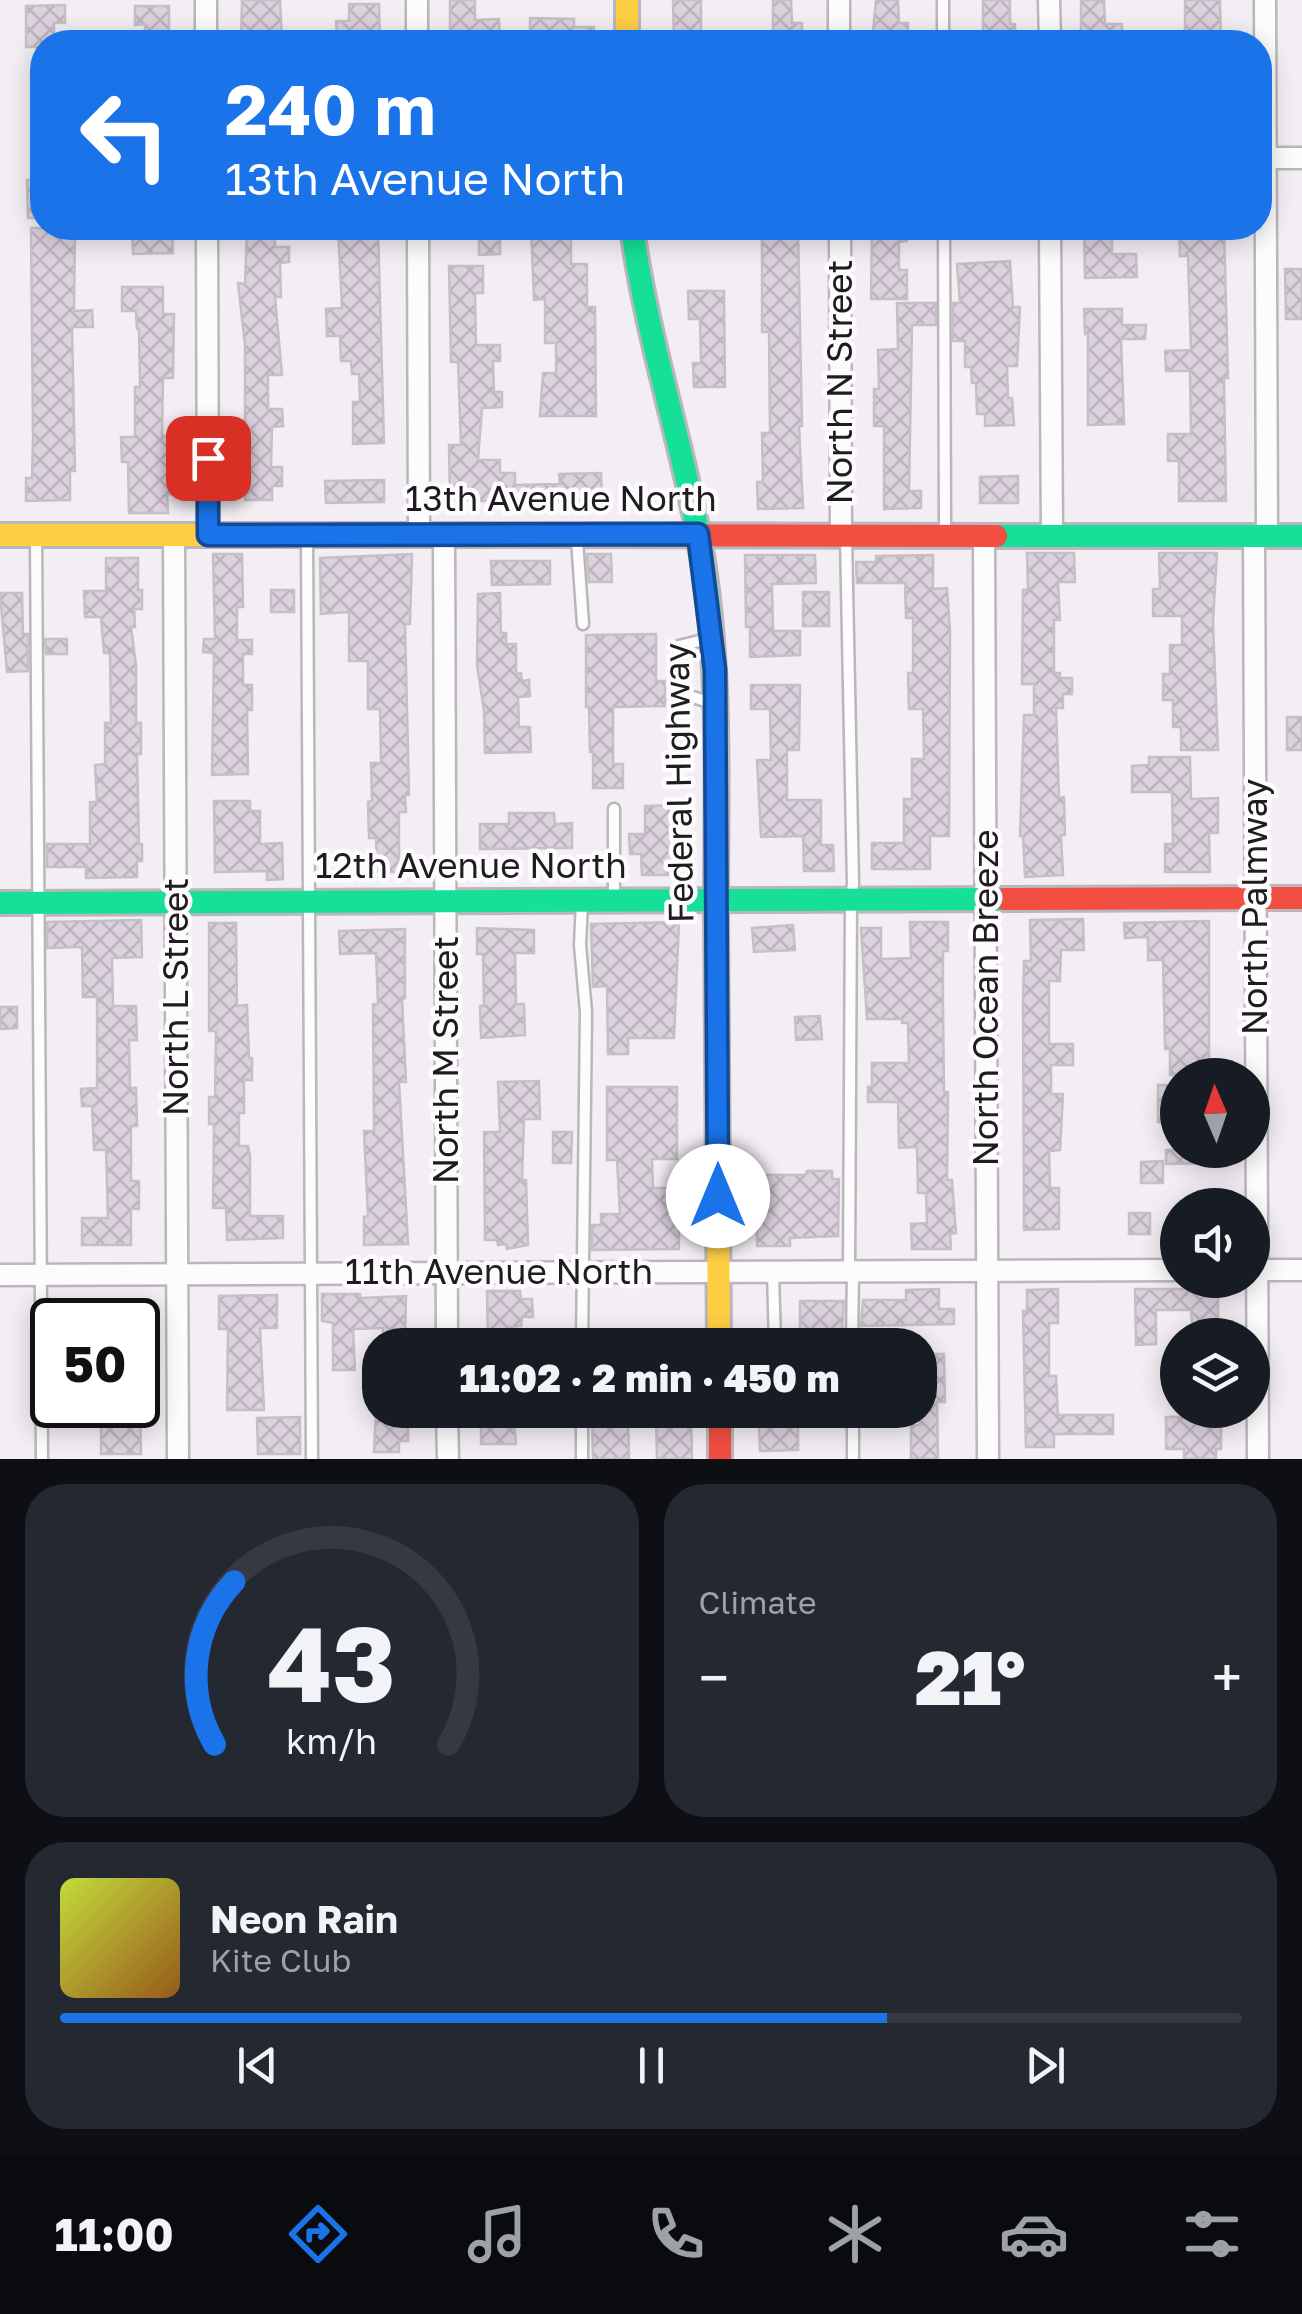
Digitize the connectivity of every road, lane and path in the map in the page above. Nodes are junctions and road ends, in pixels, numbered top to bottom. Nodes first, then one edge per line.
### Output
1 (206, 0) edge
2 (417, 0) edge
3 (627, 0) edge
4 (839, 0) edge
5 (942, 0) edge
6 (1050, 0) edge
7 (1264, 0) edge
8 (206, 30) edge
9 (417, 30) edge
10 (627, 30) edge
11 (839, 30) edge
12 (943, 30) edge
13 (1050, 30) edge
14 (1264, 30) edge
15 (1272, 158) edge
16 (1302, 158) edge
17 (207, 240) edge
18 (418, 240) edge
19 (634, 240) edge
20 (840, 240) edge
21 (944, 240) edge
22 (1050, 240) edge
23 (1262, 240) edge
24 (174, 534) junction
25 (307, 534) junction
26 (419, 534) junction
27 (444, 534) junction
28 (577, 534) junction
29 (698, 534) junction
30 (0, 535) edge
31 (36, 535) junction
32 (208, 535) junction
33 (843, 536) junction
34 (945, 536) junction
35 (984, 536) junction
36 (1052, 536) junction
37 (1260, 536) junction
38 (1302, 536) edge
39 (584, 624) dead end
40 (712, 638) junction
41 (715, 704) junction
42 (614, 809) dead end
43 (1256, 898) junction
44 (1302, 898) edge
45 (582, 900) junction
46 (614, 900) junction
47 (716, 900) junction
48 (851, 900) junction
49 (986, 900) junction
50 (176, 902) junction
51 (311, 902) junction
52 (446, 902) junction
53 (0, 903) edge
54 (39, 903) junction
55 (1255, 1188) edge
56 (1160, 1270) edge
57 (1270, 1270) edge
58 (1302, 1270) edge
59 (718, 1271) junction
60 (773, 1271) junction
61 (851, 1271) junction
62 (987, 1271) junction
63 (582, 1272) junction
64 (310, 1273) junction
65 (447, 1273) junction
66 (0, 1274) edge
67 (42, 1274) junction
68 (177, 1274) junction
69 (1255, 1298) edge
70 (447, 1328) edge
71 (582, 1328) edge
72 (719, 1328) edge
73 (774, 1328) edge
74 (852, 1328) edge
75 (448, 1428) edge
76 (582, 1428) edge
77 (720, 1428) edge
78 (853, 1428) edge
79 (42, 1459) edge
80 (178, 1459) edge
81 (312, 1459) edge
82 (448, 1459) edge
83 (582, 1459) edge
84 (720, 1459) edge
85 (854, 1459) edge
86 (988, 1459) edge
87 (1258, 1459) edge

1 - 8 street
2 - 9 street
3 - 10 street
4 - 11 street
5 - 12 lane
6 - 13 street
7 - 14 street, North Palmway
15 - 16 street
17 - 32 street
18 - 26 street
19 - 29 street, Federal Highway
20 - 33 street, North N Street
21 - 34 lane
22 - 36 street
23 - 37 street, North Palmway
24 - 31 street, 13th Avenue North
24 - 32 street, 13th Avenue North
24 - 50 street, North L Street
25 - 26 street, 13th Avenue North
25 - 32 street, 13th Avenue North
25 - 51 lane
26 - 27 street, 13th Avenue North
27 - 28 street, 13th Avenue North
27 - 52 street, North M Street
28 - 29 street, 13th Avenue North
28 - 39 lane
29 - 33 street, 13th Avenue North
29 - 40 street, Federal Highway
30 - 31 street, 13th Avenue North
31 - 54 lane
33 - 34 street, 13th Avenue North
33 - 48 lane
34 - 35 street, 13th Avenue North
35 - 36 street, 13th Avenue North
35 - 49 street, North Ocean Breeze
36 - 37 street, 13th Avenue North
37 - 38 street, 13th Avenue North
37 - 43 street, North Palmway
40 - 41 street, Federal Highway
40 - 41 lane
41 - 47 street, Federal Highway
42 - 46 lane
43 - 44 street, 12th Avenue North
43 - 49 street, 12th Avenue North
43 - 55 street, North Palmway
45 - 46 street, 12th Avenue North
45 - 52 street, 12th Avenue North
45 - 63 lane
46 - 47 street, 12th Avenue North
47 - 48 street, 12th Avenue North
47 - 59 street, Federal Highway
48 - 49 street, 12th Avenue North
48 - 61 lane
49 - 62 street, North Ocean Breeze
50 - 51 street, 12th Avenue North
50 - 54 street, 12th Avenue North
50 - 68 street, North L Street
51 - 52 street, 12th Avenue North
51 - 64 lane
52 - 65 street, North M Street
53 - 54 street, 12th Avenue North
54 - 67 lane
56 - 62 street, 11th Avenue North
57 - 58 street
59 - 60 street, 11th Avenue North
59 - 63 street, 11th Avenue North
59 - 72 street, Federal Highway
60 - 61 street, 11th Avenue North
60 - 73 lane
61 - 62 street, 11th Avenue North
61 - 74 lane
62 - 86 street, North Ocean Breeze
63 - 65 street, 11th Avenue North
63 - 71 lane
64 - 65 street, 11th Avenue North
64 - 68 street, 11th Avenue North
64 - 81 lane
65 - 70 street, North M Street
66 - 67 street, 11th Avenue North
67 - 68 street, 11th Avenue North
67 - 79 lane
68 - 80 street, North L Street
69 - 87 street, North Palmway
75 - 82 street
76 - 83 lane
77 - 84 street
78 - 85 lane

